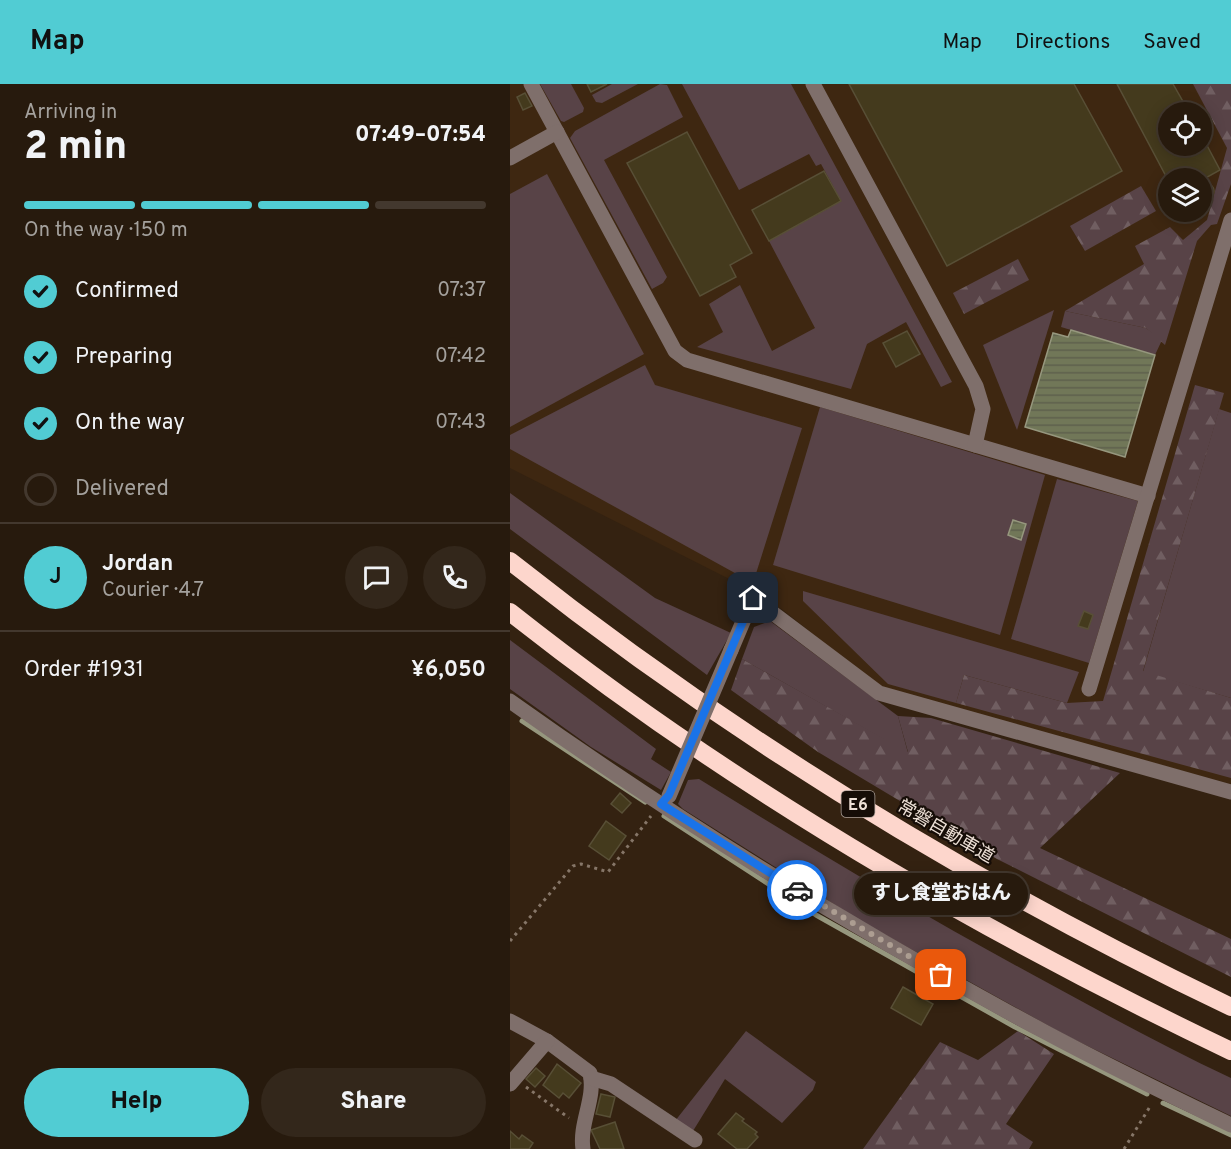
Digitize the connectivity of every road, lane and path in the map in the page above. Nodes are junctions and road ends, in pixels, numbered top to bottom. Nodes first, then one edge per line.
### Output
1 (531, 84) edge
2 (813, 84) edge
3 (557, 132) junction
4 (510, 158) edge
5 (1231, 220) edge
6 (975, 445) junction
7 (1148, 496) junction
8 (510, 561) edge
9 (510, 612) edge
10 (1089, 689) dead end
11 (510, 701) edge
12 (1231, 792) edge
13 (665, 800) junction
14 (510, 941) edge
15 (1231, 1007) edge
16 (510, 1021) edge
17 (547, 1041) junction
18 (1231, 1051) edge
19 (591, 1077) junction
20 (512, 1081) edge
21 (1160, 1091) junction
22 (1231, 1125) edge
23 (583, 1128) junction
24 (695, 1140) dead end
25 (583, 1149) edge
26 (1124, 1149) edge

1 - 3 street
2 - 6 street
3 - 4 street
3 - 6 street
5 - 7 street
6 - 7 street
7 - 10 street
8 - 15 highway, 常磐自動車道 / E6
9 - 18 highway, E6
11 - 13 street
12 - 13 street, bridge
13 - 14 path
13 - 21 street
16 - 17 street
17 - 19 street
17 - 20 street
19 - 23 street
19 - 24 street
20 - 23 path
21 - 22 street
21 - 26 path
23 - 25 street

